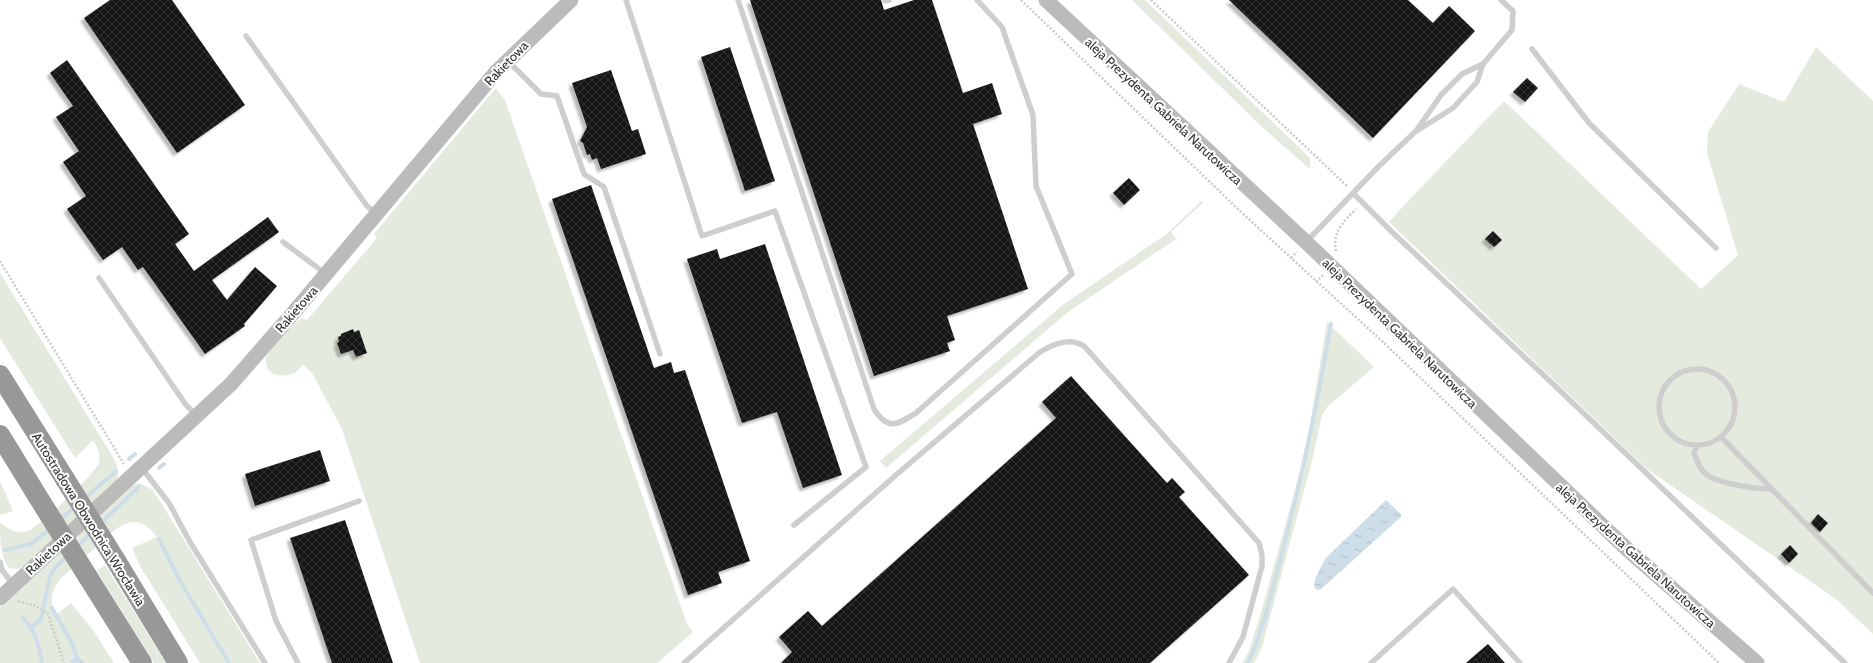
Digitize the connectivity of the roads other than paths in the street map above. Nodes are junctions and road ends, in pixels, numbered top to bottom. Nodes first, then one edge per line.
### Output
1 (571, 0) edge
2 (626, 0) edge
3 (738, 0) edge
4 (977, 0) edge
5 (1046, 0) edge
6 (1501, 0) edge
7 (246, 36) dead end
8 (1532, 49) dead end
9 (507, 60) junction
10 (1483, 64) junction
11 (1416, 131) junction
12 (1354, 193) junction
13 (376, 213) junction
14 (283, 242) dead end
15 (1306, 242) junction
16 (1716, 248) dead end
17 (326, 274) junction
18 (99, 278) dead end
19 (660, 354) dead end
20 (0, 375) edge
21 (197, 417) junction
22 (0, 435) edge
23 (1721, 436) junction
24 (1697, 445) junction
25 (137, 472) junction
26 (1771, 489) junction
27 (359, 501) dead end
28 (794, 525) dead end
29 (0, 562) edge
30 (7, 591) edge
31 (1873, 593) edge
32 (142, 663) edge
33 (178, 663) edge
34 (264, 663) edge
35 (298, 663) edge
36 (684, 663) edge
37 (1229, 663) edge
38 (1371, 663) edge
39 (1520, 663) edge
40 (1757, 663) edge
41 (1845, 663) edge

1 - 9 street, Rakietowa
2 - 28 lane
3 - 4 lane
5 - 15 street, aleja Prezydenta Gabriela Narutowicza
6 - 10 lane
7 - 13 lane
8 - 16 lane
9 - 13 street, Rakietowa
9 - 19 lane
10 - 11 lane
10 - 11 lane
11 - 12 lane
12 - 15 lane
12 - 41 lane
13 - 17 street, Rakietowa
14 - 17 lane
15 - 40 street, aleja Prezydenta Gabriela Narutowicza
17 - 21 street, Rakietowa
18 - 21 lane
20 - 33 highway, Autostradowa Obwodnica Wrocławia, bridge
21 - 25 street, Rakietowa
22 - 32 highway, bridge
23 - 24 lane
23 - 24 lane
23 - 26 lane
24 - 26 lane
25 - 30 street, Rakietowa
25 - 34 lane
26 - 31 lane
27 - 35 lane
29 - 30 lane
36 - 37 lane
38 - 39 lane

